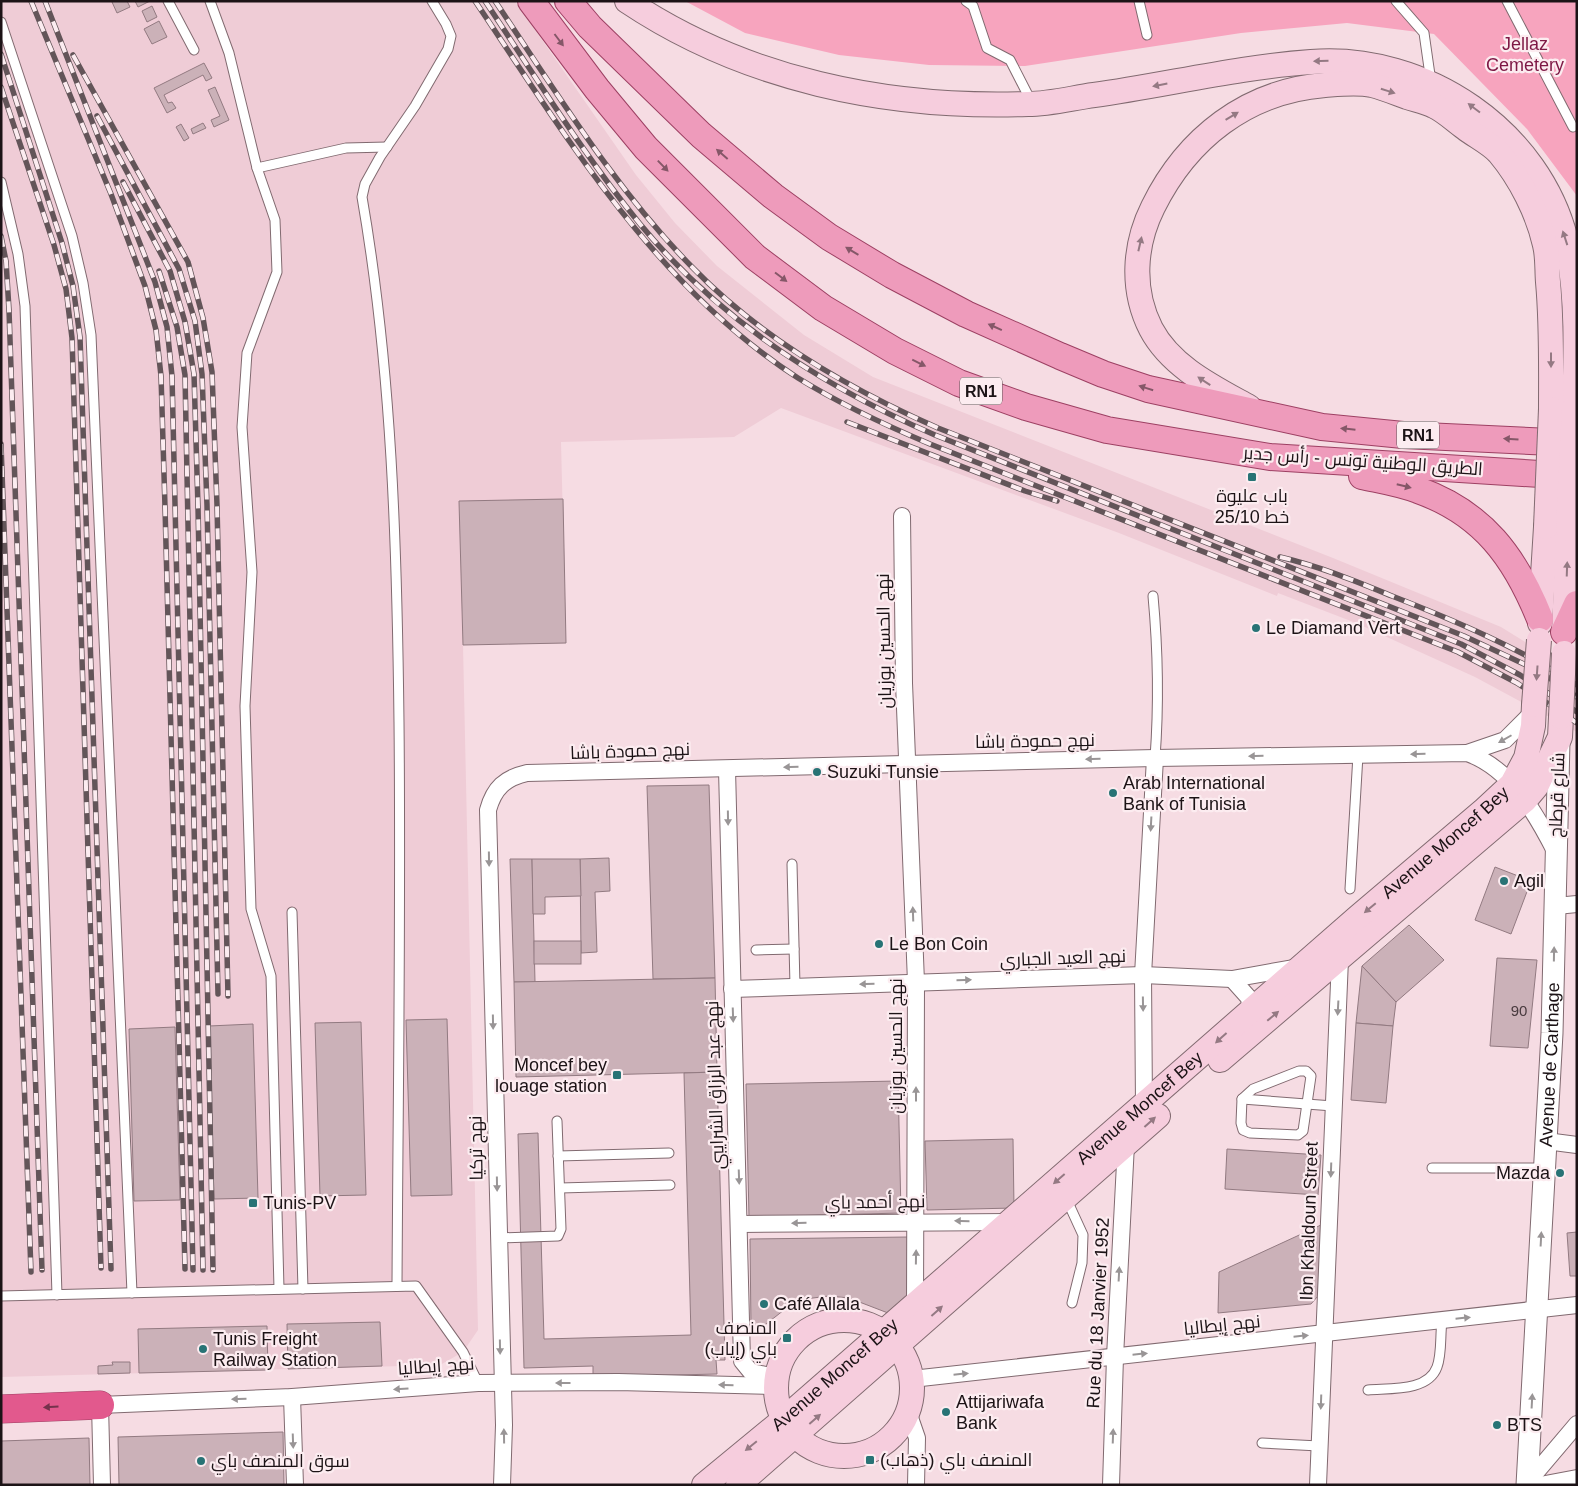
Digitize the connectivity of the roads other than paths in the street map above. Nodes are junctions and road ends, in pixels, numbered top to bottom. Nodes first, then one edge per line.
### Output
1 (168, 1) edge
2 (210, 1) edge
3 (432, 1) edge
4 (531, 1) edge
5 (568, 1) edge
6 (627, 1) edge
7 (966, 1) edge
8 (1139, 1) edge
9 (1396, 1) edge
10 (1507, 1) edge
11 (1, 22) edge
12 (1147, 36) dead end
13 (194, 50) dead end
14 (1431, 82) junction
15 (1032, 104) junction
16 (1573, 127) dead end
17 (387, 148) junction
18 (257, 168) junction
19 (1, 182) edge
20 (1563, 409) junction
21 (1262, 413) junction
22 (1577, 443) edge
23 (1270, 457) junction
24 (1577, 476) edge
25 (902, 516) dead end
26 (1557, 528) junction
27 (1153, 596) dead end
28 (1577, 604) edge
29 (1540, 629) junction
30 (1564, 642) junction
31 (1534, 708) junction
32 (1560, 728) junction
33 (1467, 753) junction
34 (1358, 755) junction
35 (1155, 758) junction
36 (908, 764) junction
37 (727, 769) junction
38 (1519, 792) junction
39 (488, 810) joint
40 (1555, 852) junction
41 (792, 864) dead end
42 (1350, 890) dead end
43 (1577, 904) edge
44 (1556, 906) junction
45 (292, 912) dead end
46 (756, 950) dead end
47 (794, 950) junction
48 (1340, 959) junction
49 (1304, 966) junction
50 (1143, 975) junction
51 (1232, 979) junction
52 (916, 982) junction
53 (795, 986) junction
54 (732, 989) junction
55 (1251, 1012) junction
56 (1242, 1099) junction
57 (1309, 1105) junction
58 (1144, 1106) junction
59 (1334, 1106) junction
60 (557, 1121) dead end
61 (1546, 1141) junction
62 (1126, 1144) junction
63 (1577, 1144) edge
64 (669, 1152) dead end
65 (558, 1156) junction
66 (1432, 1168) dead end
67 (1545, 1168) junction
68 (670, 1185) dead end
69 (560, 1188) junction
70 (1066, 1198) junction
71 (916, 1221) junction
72 (1010, 1222) junction
73 (740, 1224) junction
74 (498, 1238) junction
75 (397, 1286) junction
76 (279, 1289) junction
77 (303, 1289) junction
78 (132, 1293) junction
79 (57, 1295) junction
80 (1, 1296) edge
81 (1072, 1303) dead end
82 (1577, 1305) edge
83 (915, 1306) junction
84 (1537, 1310) junction
85 (1442, 1321) junction
86 (1324, 1334) junction
87 (891, 1339) junction
88 (1115, 1357) junction
89 (912, 1379) junction
90 (775, 1381) junction
91 (478, 1383) junction
92 (501, 1383) junction
93 (1368, 1390) dead end
94 (292, 1397) junction
95 (100, 1404) junction
96 (1, 1409) edge
97 (908, 1412) junction
98 (1577, 1424) edge
99 (789, 1428) junction
100 (1262, 1443) dead end
101 (1319, 1446) junction
102 (1570, 1481) edge
103 (1532, 1484) edge
104 (102, 1485) edge
105 (295, 1485) edge
106 (502, 1485) edge
107 (704, 1485) edge
108 (738, 1485) edge
109 (916, 1485) edge
110 (1111, 1485) edge
111 (1318, 1485) edge

1 - 13 lane
2 - 18 lane
3 - 17 lane
4 -> 23 main road, الطريق الوطنية تونس - رأس جدير / RN1
21 -> 5 main road, الطريق الوطنية تونس - رأس جدير / RN1
6 - 15 main road
7 - 15 lane
8 - 12 lane
9 - 14 lane
10 - 16 lane
11 - 78 lane
14 -> 15 main road
20 -> 14 main road
17 - 18 lane
17 - 75 lane
18 - 76 lane
19 - 79 lane
21 -> 20 main road
20 - 26 main road, bridge
22 -> 21 main road, الطريق الوطنية تونس - رأس جدير / RN1
23 - 24 main road, الطريق الوطنية تونس - رأس جدير / RN1
23 -> 29 main road
25 - 36 street, نهج الحسين بوزيان
26 - 29 main road, Avenue Moncef Bey
30 -> 26 main road, شارع قرطاج
27 - 35 lane
28 - 30 main road
29 -> 31 main road, Avenue Moncef Bey, bridge
30 - 32 main road, شارع قرطاج, bridge
31 -> 33 street
31 - 38 main road, Avenue Moncef Bey
32 - 38 main road, Avenue Moncef Bey
32 - 40 street, شارع قرطاج
33 -> 34 street, نهج حمودة باشا
33 - 38 street, نهج حمودة باشا
34 -> 35 street, نهج حمودة باشا
34 - 42 lane
35 -> 36 street, نهج حمودة باشا
35 -> 50 street
36 -> 37 street, نهج حمودة باشا
52 -> 36 street, نهج الحسين بوزيان
37 - 39 street, نهج حمودة باشا
37 -> 54 street, نهج عبد الرزاق الشرايبي
38 - 40 street, نهج حمودة باشا
38 - 48 main road, Avenue Moncef Bey
38 -> 49 main road, Avenue Moncef Bey
39 -> 74 street, نهج تركيا
40 - 44 street, Avenue de Carthage
41 - 47 lane
43 - 44 street
61 -> 44 street, Avenue de Carthage
45 - 77 lane
46 - 47 lane
47 - 53 lane
48 -> 59 street, Ibn Khaldoun Street
62 -> 48 main road, Avenue Moncef Bey
49 - 51 street, نهج العيد الجباري
49 - 55 main road, Avenue Moncef Bey
50 - 51 street, نهج العيد الجباري
52 -> 50 street, نهج العيد الجباري
50 -> 58 street
51 - 55 street
52 -> 53 street, نهج العيد الجباري
71 -> 52 street, نهج الحسين بوزيان
53 - 54 street, نهج العيد الجباري
54 -> 73 street, نهج عبد الرزاق الشرايبي
55 -> 58 main road, Avenue Moncef Bey
56 - 57 lane
56 - 57 lane
56 - 57 lane
57 - 59 lane
58 -> 72 main road, Avenue Moncef Bey
59 -> 86 street, Ibn Khaldoun Street
60 - 65 lane
61 - 63 street
61 - 67 street, Avenue de Carthage
62 - 70 main road, Avenue Moncef Bey
88 -> 62 street, Rue du 18 Janvier 1952
64 - 65 lane
65 - 69 lane
66 - 67 lane
84 -> 67 street, Avenue de Carthage
68 - 69 lane
69 - 74 lane
70 - 81 lane
87 -> 70 main road, Avenue Moncef Bey
72 -> 71 street, نهج أحمد باي
71 -> 73 street, نهج أحمد باي
83 -> 71 street, نهج الحسين بوزيان
72 - 83 main road, Avenue Moncef Bey
73 - 90 street, نهج عبد الرزاق الشرايبي
74 -> 92 street, نهج تركيا
75 - 77 lane
75 - 91 lane
76 - 77 lane
76 - 78 lane
78 - 79 lane
79 - 80 lane
82 - 84 street, نهج إيطاليا
83 - 87 main road, Avenue Moncef Bey
85 -> 84 street, نهج إيطاليا
103 -> 84 street, Avenue de Carthage
85 - 86 street, نهج إيطاليا
85 - 93 lane
88 -> 86 street, نهج إيطاليا
86 -> 101 street, Ibn Khaldoun Street
87 - 89 main road
87 - 90 main road
87 - 99 main road, Avenue Moncef Bey
89 -> 88 street, نهج إيطاليا
110 -> 88 street, Rue du 18 Janvier 1952
89 - 97 main road
90 -> 92 street, نهج إيطاليا
90 - 99 main road
91 - 92 street, نهج إيطاليا
91 -> 94 street, نهج إيطاليا
106 -> 92 street, نهج تركيا
94 -> 95 street, نهج إيطاليا
94 -> 105 street
95 -> 96 highway
95 - 104 street
97 - 99 main road
97 - 109 street
98 - 103 street
99 -> 107 main road, Avenue Moncef Bey
99 - 108 main road, Avenue Moncef Bey
100 - 101 lane
101 - 111 street, Ibn Khaldoun Street
102 - 103 street

